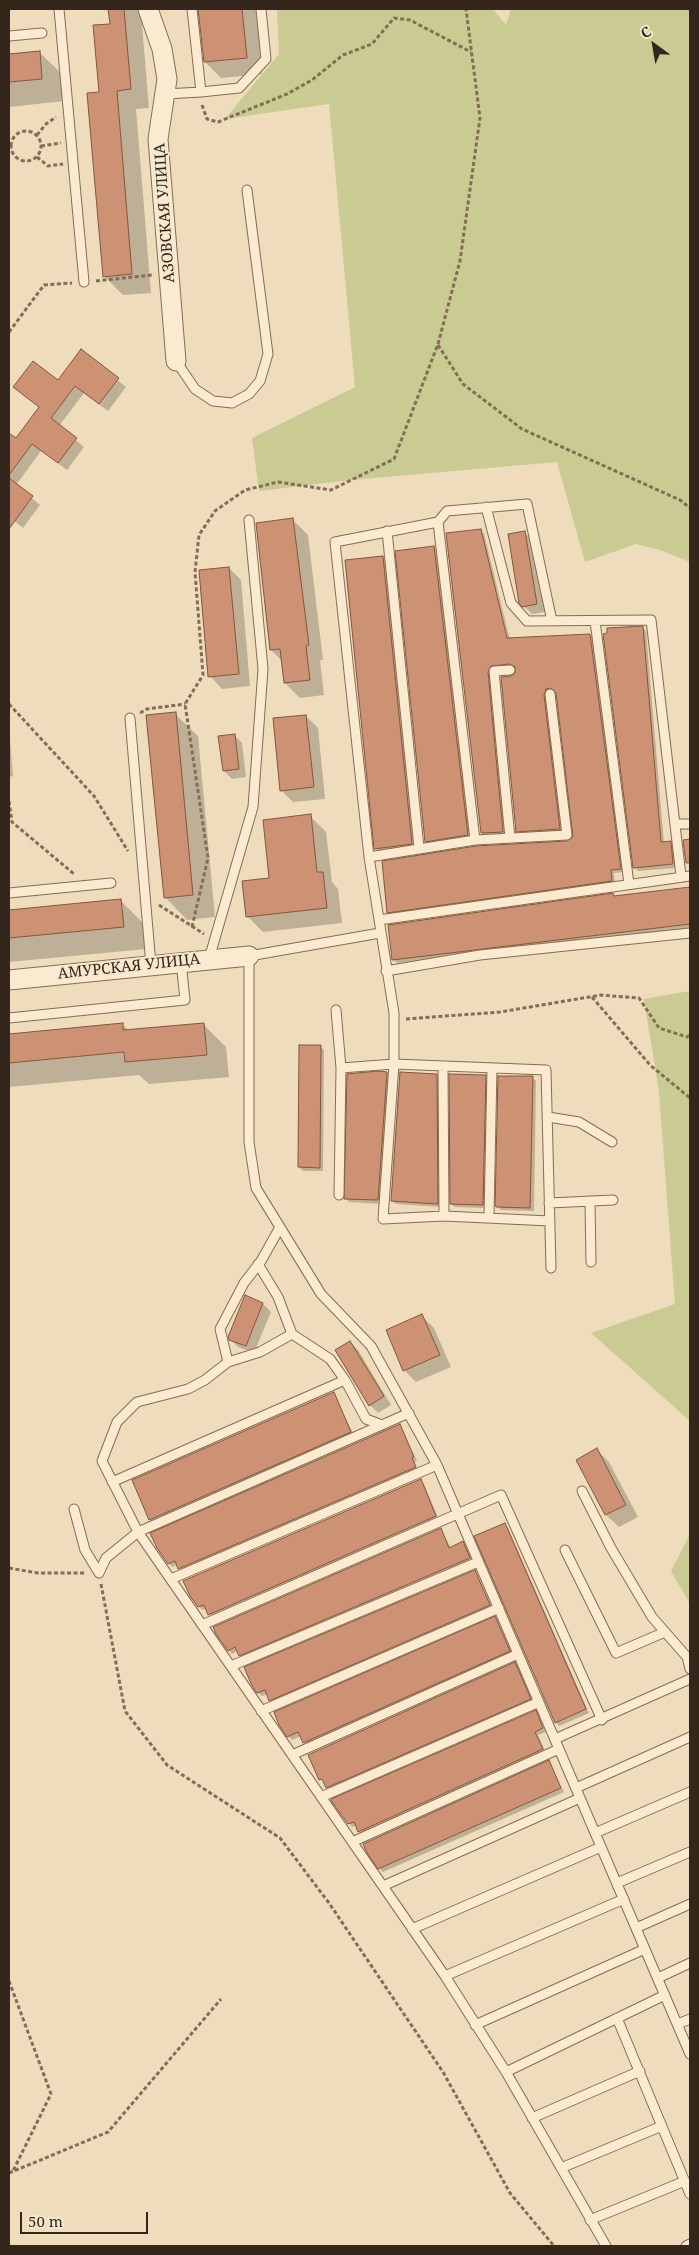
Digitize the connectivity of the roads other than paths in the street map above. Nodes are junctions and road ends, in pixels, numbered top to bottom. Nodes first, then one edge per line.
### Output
1 (59, 9) edge
2 (148, 9) edge
3 (192, 9) edge
4 (261, 9) edge
5 (42, 33) dead end
6 (9, 36) edge
7 (201, 92) junction
8 (165, 94) junction
9 (247, 190) dead end
10 (84, 282) dead end
11 (176, 362) joint
12 (486, 508) junction
13 (248, 520) dead end
14 (438, 522) junction
15 (387, 531) junction
16 (552, 621) junction
17 (594, 621) junction
18 (510, 670) dead end
19 (550, 694) dead end
20 (130, 718) road end
21 (675, 824) junction
22 (690, 824) edge
23 (510, 838) junction
24 (475, 840) junction
25 (420, 848) junction
26 (369, 856) junction
27 (686, 876) edge
28 (111, 882) dead end
29 (629, 884) junction
30 (9, 893) edge
31 (379, 920) junction
32 (380, 933) junction
33 (690, 933) edge
34 (249, 956) junction
35 (209, 959) junction
36 (181, 962) junction
37 (151, 965) junction
38 (386, 971) junction
39 (9, 980) edge
40 (336, 1010) dead end
41 (9, 1018) edge
42 (394, 1064) junction
43 (443, 1066) junction
44 (340, 1068) junction
45 (492, 1068) junction
46 (548, 1117) junction
47 (612, 1142) dead end
48 (339, 1195) dead end
49 (613, 1200) dead end
50 (590, 1201) junction
51 (549, 1203) junction
52 (444, 1216) junction
53 (489, 1217) junction
54 (550, 1221) junction
55 (280, 1229) junction
56 (591, 1262) dead end
57 (258, 1264) junction
58 (550, 1268) dead end
59 (292, 1334) junction
60 (228, 1362) junction
61 (345, 1380) junction
62 (409, 1413) junction
63 (382, 1425) junction
64 (437, 1465) junction
65 (112, 1482) junction
66 (582, 1491) dead end
67 (74, 1509) dead end
68 (458, 1514) junction
69 (138, 1532) junction
70 (565, 1550) dead end
71 (478, 1562) junction
72 (170, 1579) junction
73 (498, 1608) junction
74 (202, 1625) junction
75 (665, 1632) junction
76 (518, 1654) junction
77 (230, 1666) junction
78 (690, 1669) edge
79 (690, 1679) edge
80 (539, 1702) junction
81 (261, 1711) junction
82 (602, 1720) junction
83 (690, 1737) edge
84 (555, 1739) junction
85 (559, 1749) junction
86 (292, 1755) junction
87 (576, 1788) junction
88 (690, 1792) edge
89 (321, 1797) junction
90 (580, 1798) junction
91 (595, 1833) junction
92 (352, 1842) junction
93 (601, 1847) junction
94 (690, 1852) edge
95 (617, 1883) junction
96 (383, 1886) junction
97 (624, 1899) junction
98 (690, 1904) edge
99 (636, 1928) junction
100 (412, 1929) junction
101 (646, 1949) junction
102 (690, 1963) edge
103 (445, 1976) junction
104 (658, 1978) junction
105 (665, 1995) junction
106 (617, 2018) junction
107 (690, 2019) edge
108 (475, 2024) junction
109 (678, 2024) junction
110 (690, 2054) edge
111 (506, 2072) junction
112 (640, 2072) junction
113 (532, 2118) junction
114 (662, 2126) junction
115 (560, 2168) junction
116 (685, 2181) junction
117 (690, 2194) edge
118 (590, 2220) junction
119 (690, 2244) edge
120 (606, 2246) edge
121 (686, 2246) edge

1 - 10 lane
2 - 8 street, АЗОВСКАЯ УЛИЦА
3 - 7 lane
4 - 7 lane
5 - 6 lane
7 - 8 lane
8 - 11 street, АЗОВСКАЯ УЛИЦА
9 - 11 lane
12 - 14 lane
12 - 16 lane
12 - 16 lane
13 - 35 lane
14 - 15 lane
14 - 24 lane
15 - 25 lane
15 - 26 lane
16 - 17 lane
17 - 21 lane
17 - 29 lane
18 - 23 lane
19 - 23 lane
20 - 37 lane
21 - 22 lane
21 - 27 lane
23 - 24 lane
24 - 25 lane
25 - 26 lane
26 - 31 lane
27 - 29 lane
28 - 30 lane
29 - 31 lane
31 - 32 lane
32 - 34 lane
32 - 38 lane
33 - 38 lane
34 - 35 street, АМУРСКАЯ УЛИЦА
34 - 55 lane
35 - 36 street, АМУРСКАЯ УЛИЦА
36 - 37 street, АМУРСКАЯ УЛИЦА
36 - 41 lane
37 - 39 street, АМУРСКАЯ УЛИЦА
38 - 42 lane
40 - 44 lane
42 - 43 lane
42 - 44 lane
42 - 52 lane
43 - 45 lane
43 - 52 lane
44 - 48 lane
45 - 46 lane
45 - 53 lane
46 - 47 lane
46 - 51 lane
49 - 50 lane
50 - 51 lane
50 - 56 lane
51 - 54 lane
52 - 53 lane
53 - 54 lane
54 - 58 lane
55 - 57 lane
55 - 62 lane
57 - 59 lane
57 - 60 lane
59 - 60 lane
59 - 61 lane
60 - 65 lane
61 - 63 lane
61 - 65 lane
62 - 63 lane
62 - 64 lane
63 - 69 lane
64 - 68 lane
64 - 72 lane
65 - 69 lane
66 - 75 lane
67 - 69 lane
68 - 71 lane
68 - 74 lane
68 - 82 lane
69 - 72 lane
70 - 75 lane
71 - 73 lane
71 - 77 lane
72 - 74 lane
73 - 76 lane
73 - 81 lane
74 - 77 lane
75 - 78 lane
76 - 80 lane
76 - 86 lane
77 - 81 lane
79 - 82 lane
80 - 84 lane
80 - 89 lane
81 - 86 lane
82 - 84 lane
83 - 87 lane
84 - 85 lane
85 - 87 lane
85 - 92 lane
86 - 89 lane
87 - 90 lane
88 - 91 lane
89 - 92 lane
90 - 91 lane
90 - 96 lane
91 - 93 lane
92 - 96 lane
93 - 95 lane
93 - 100 lane
94 - 95 lane
95 - 97 lane
96 - 100 lane
97 - 99 lane
97 - 103 lane
98 - 99 lane
99 - 101 lane
100 - 103 lane
101 - 104 lane
101 - 108 lane
102 - 104 lane
103 - 108 lane
104 - 105 lane
105 - 106 lane
105 - 109 lane
106 - 111 lane
106 - 112 lane
107 - 109 lane
108 - 111 lane
109 - 110 lane
111 - 113 lane
112 - 113 lane
112 - 114 lane
113 - 115 lane
114 - 115 lane
114 - 116 lane
115 - 118 lane
116 - 117 lane
116 - 118 lane
118 - 120 lane
119 - 121 lane

